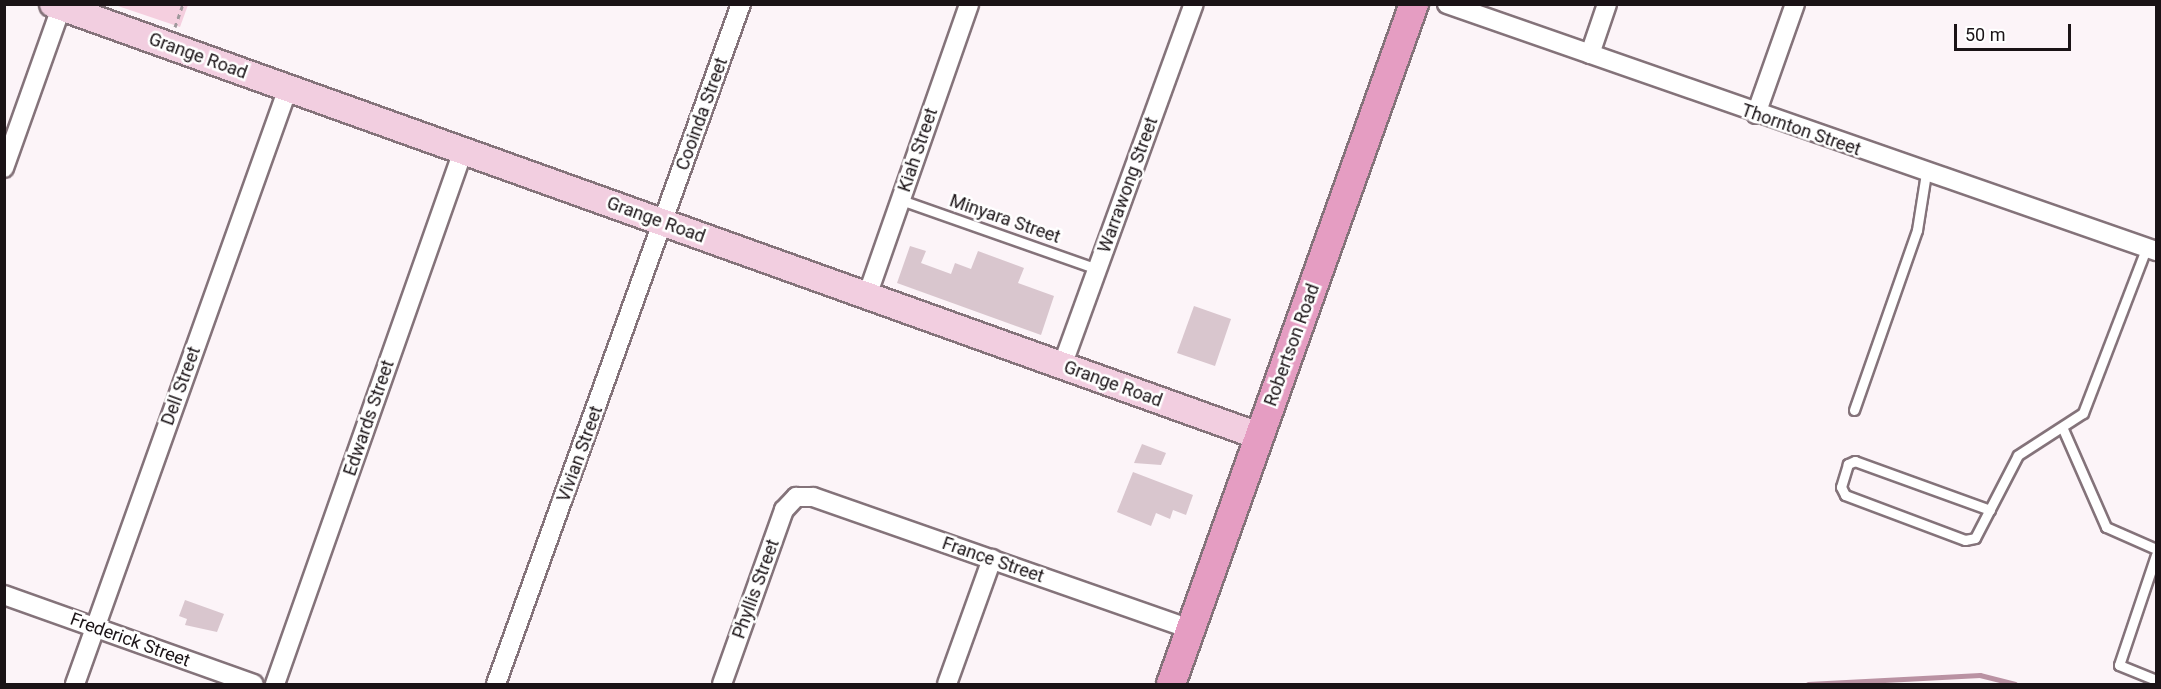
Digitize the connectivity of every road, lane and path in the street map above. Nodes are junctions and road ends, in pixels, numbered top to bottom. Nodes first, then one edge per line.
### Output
1 (183, 4) edge
2 (741, 4) edge
3 (969, 4) edge
4 (1194, 4) edge
5 (1414, 4) edge
6 (1447, 4) edge
7 (1607, 4) edge
8 (1795, 4) edge
9 (57, 6) edge
10 (175, 27) dead end
11 (1590, 54) junction
12 (288, 88) junction
13 (1756, 114) junction
14 (463, 151) junction
15 (4, 168) edge
16 (1926, 173) junction
17 (901, 200) junction
18 (663, 223) junction
19 (2151, 250) edge
20 (1097, 269) junction
21 (867, 296) junction
22 (1062, 366) junction
23 (1854, 410) dead end
24 (2063, 429) junction
25 (1259, 436) junction
26 (796, 497) joint
27 (1990, 510) junction
28 (2157, 549) edge
29 (2157, 555) edge
30 (992, 559) junction
31 (4, 595) edge
32 (95, 627) junction
33 (1190, 629) junction
34 (2157, 680) edge
35 (75, 684) edge
36 (254, 684) edge
37 (275, 684) edge
38 (496, 684) edge
39 (722, 684) edge
40 (947, 684) edge
41 (1171, 684) edge

1 - 10 path
2 - 18 street, Cooinda Street
3 - 17 street, Kiah Street
4 - 20 street, Warrawong Street
5 - 25 main road, Robertson Road
6 - 11 street, Thornton Street
7 - 11 street
8 - 13 street
9 - 12 main road, Grange Road
9 - 15 street
11 - 13 street, Thornton Street
12 - 14 main road, Grange Road
12 - 32 street, Dell Street
13 - 16 street, Thornton Street
14 - 18 main road, Grange Road
14 - 37 street, Edwards Street
16 - 19 street, Thornton Street
16 - 23 lane
17 - 20 lane, Minyara Street
17 - 21 street, Kiah Street
18 - 21 main road, Grange Road
18 - 38 street, Vivian Street
19 - 24 lane
20 - 22 street, Warrawong Street
21 - 22 main road, Grange Road
22 - 25 main road, Grange Road
24 - 27 lane
24 - 28 lane
25 - 33 main road, Robertson Road
26 - 30 street, France Street
26 - 39 street, Phyllis Street
27 - 27 lane
29 - 34 lane
30 - 33 street, France Street
30 - 40 street
31 - 32 street, Frederick Street
32 - 35 street, Dell Street
32 - 36 street, Frederick Street
33 - 41 main road, Robertson Road

